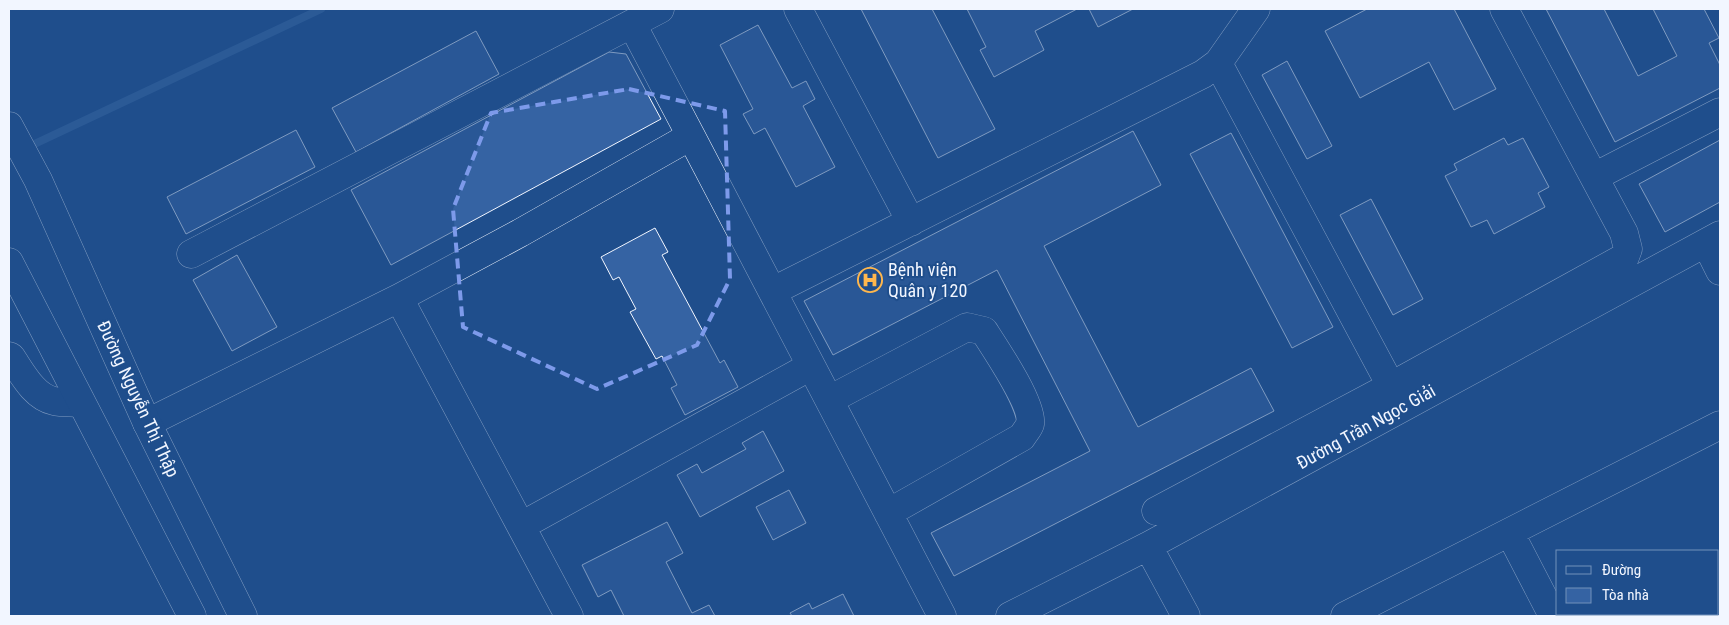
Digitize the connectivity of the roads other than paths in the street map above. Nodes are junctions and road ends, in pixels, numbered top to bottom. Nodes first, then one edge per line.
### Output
1 (660, 9) edge
2 (798, 9) edge
3 (1256, 9) edge
4 (1504, 9) edge
5 (632, 24) junction
6 (1218, 63) junction
7 (1720, 112) edge
8 (9, 126) edge
9 (691, 136) junction
10 (1594, 177) junction
11 (911, 222) junction
12 (1713, 239) edge
13 (191, 254) dead end
14 (9, 262) edge
15 (1720, 271) edge
16 (772, 291) junction
17 (399, 298) junction
18 (9, 356) edge
19 (811, 366) junction
20 (1391, 386) junction
21 (829, 400) junction
22 (81, 403) junction
23 (147, 423) junction
24 (1720, 425) edge
25 (1156, 511) dead end
26 (888, 513) junction
27 (521, 526) junction
28 (1510, 533) junction
29 (1148, 546) junction
30 (192, 616) edge
31 (243, 616) edge
32 (569, 616) edge
33 (942, 616) edge
34 (1010, 616) edge
35 (1186, 616) edge
36 (1345, 616) edge
37 (1553, 616) edge

1 - 5 main road
2 - 11 main road
3 - 6 main road
4 - 10 main road
5 - 9 main road
5 - 13 main road
6 - 11 main road
6 - 20 main road
7 - 10 main road
8 - 23 main road, Đường Nguyễn Thị Thập
9 - 16 main road
9 - 17 main road
10 - 20 main road
11 - 16 main road
12 - 15 main road
12 - 29 main road, Đường Trần Ngọc Giải
14 - 22 main road
16 - 19 main road
17 - 23 main road
17 - 27 main road
18 - 22 main road
19 - 21 main road
19 - 27 main road
20 - 25 main road
21 - 26 main road
21 - 26 main road
22 - 30 main road
23 - 31 main road, Đường Nguyễn Thị Thập
24 - 28 main road
26 - 33 main road
27 - 32 main road
28 - 36 main road
28 - 37 main road
29 - 34 main road, Đường Trần Ngọc Giải
29 - 35 main road

